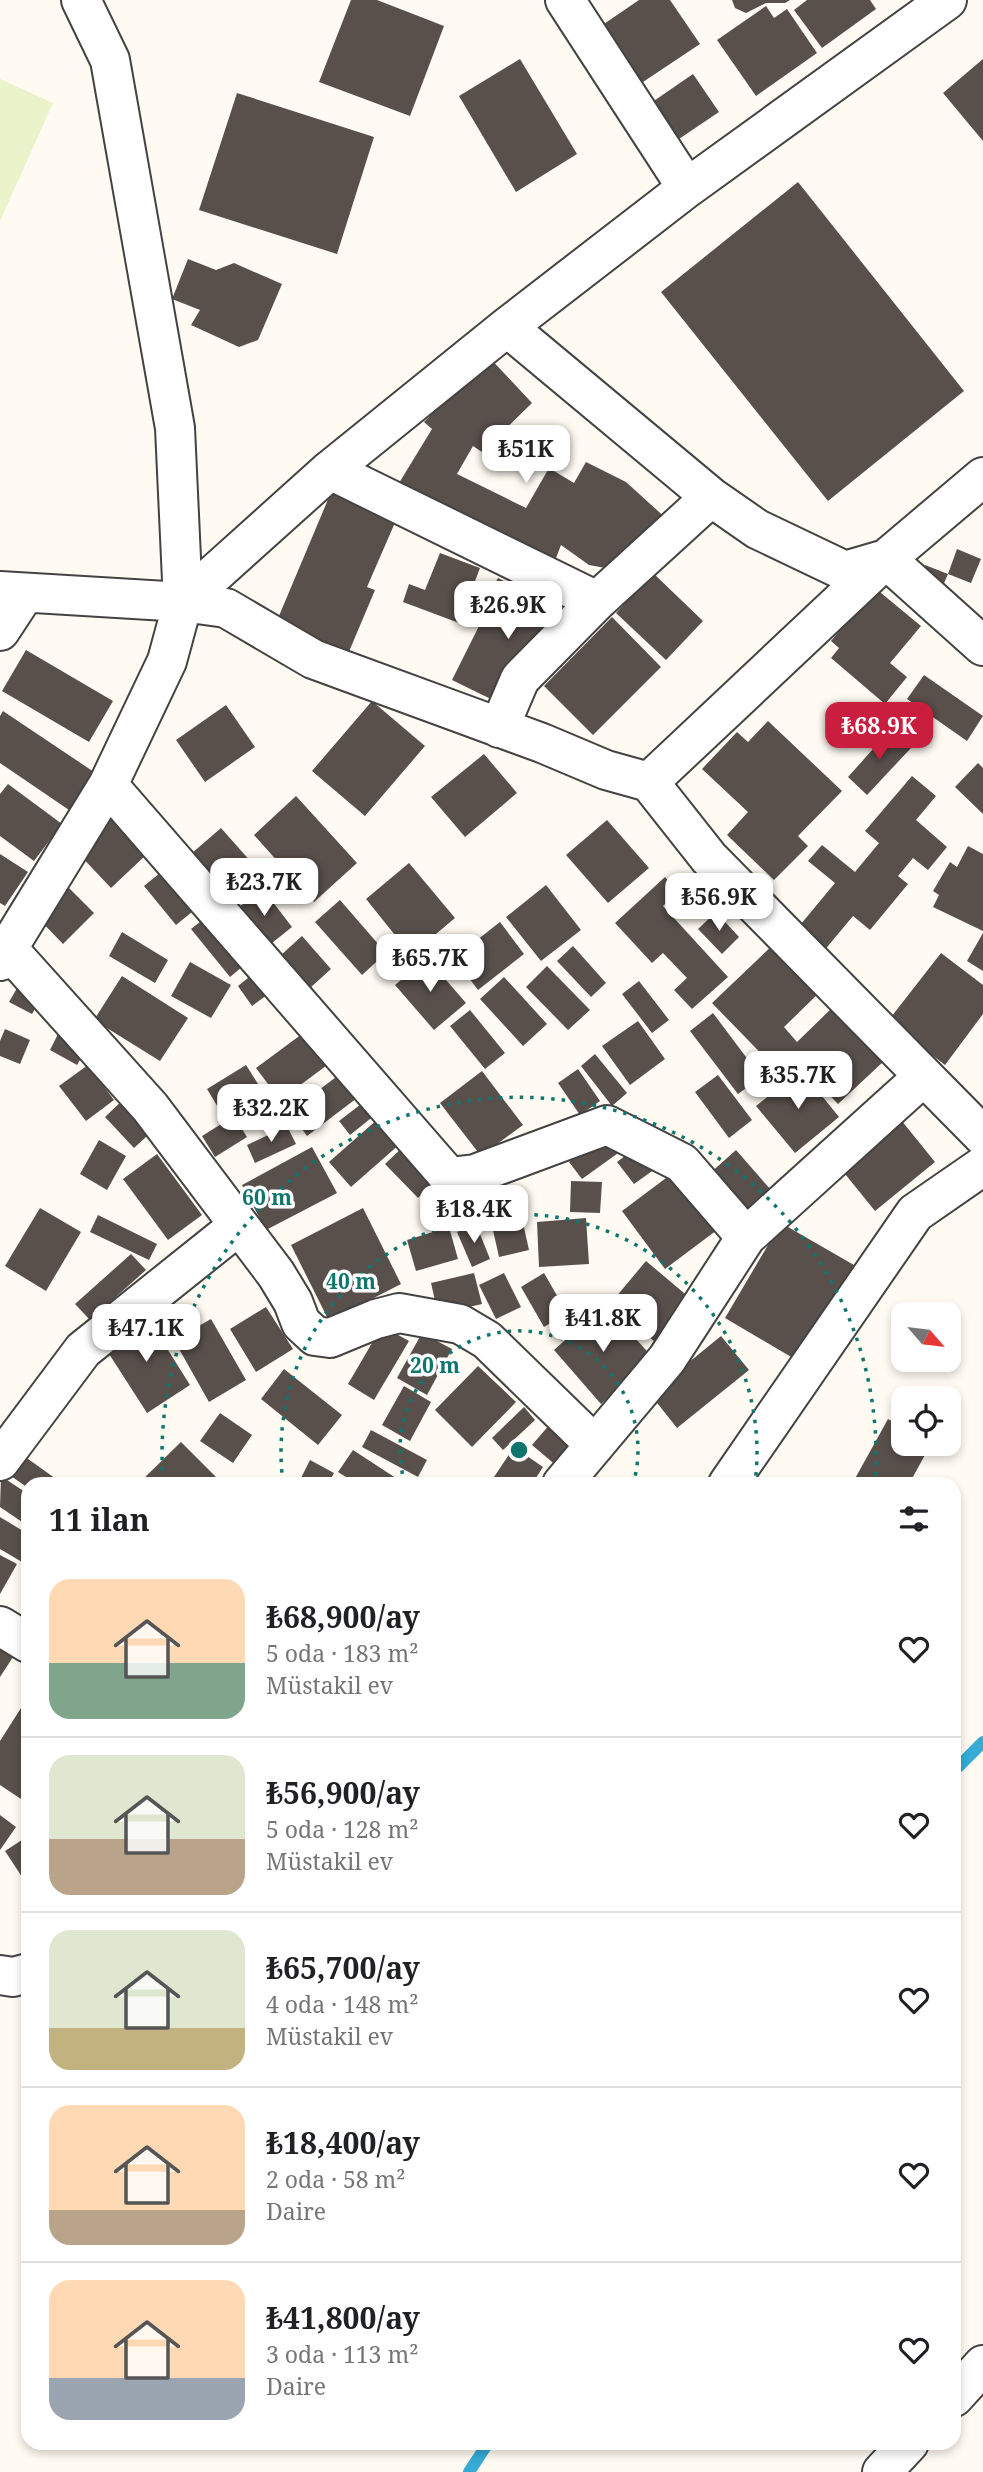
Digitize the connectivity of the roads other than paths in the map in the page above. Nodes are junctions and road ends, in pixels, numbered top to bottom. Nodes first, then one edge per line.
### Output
1 (81, 0) edge
2 (565, 0) edge
3 (947, 0) edge
4 (687, 188) junction
5 (507, 327) junction
6 (330, 470) junction
7 (983, 477) edge
8 (711, 497) junction
9 (886, 559) junction
10 (12, 592) edge
11 (183, 601) junction
12 (597, 601) junction
13 (0, 632) edge
14 (983, 646) edge
15 (499, 728) junction
16 (649, 782) junction
17 (108, 785) junction
18 (4, 955) edge
19 (924, 1076) junction
20 (983, 1136) edge
21 (983, 1166) edge
22 (238, 1226) junction
23 (746, 1237) junction
24 (595, 1445) junction
25 (0, 1461) edge
26 (568, 1477) edge
27 (733, 1477) edge
28 (0, 1626) edge
29 (21, 1639) edge
30 (983, 2365) edge
31 (961, 2389) edge
32 (902, 2450) edge
33 (881, 2472) edge

1 - 11 street
2 - 4 street
3 - 4 street
4 - 5 street
5 - 6 street
5 - 8 street
6 - 11 street
6 - 12 street
7 - 9 street
8 - 9 street
8 - 12 street
9 - 14 street
9 - 16 street
10 - 11 street
10 - 13 street
11 - 15 street
11 - 17 street
12 - 15 street
15 - 16 street
16 - 19 street
17 - 18 street
17 - 23 street
18 - 22 street
19 - 20 street
19 - 23 street
21 - 27 street
22 - 24 street
22 - 25 street
23 - 24 street
24 - 26 street
28 - 29 street
30 - 31 street
32 - 33 street

